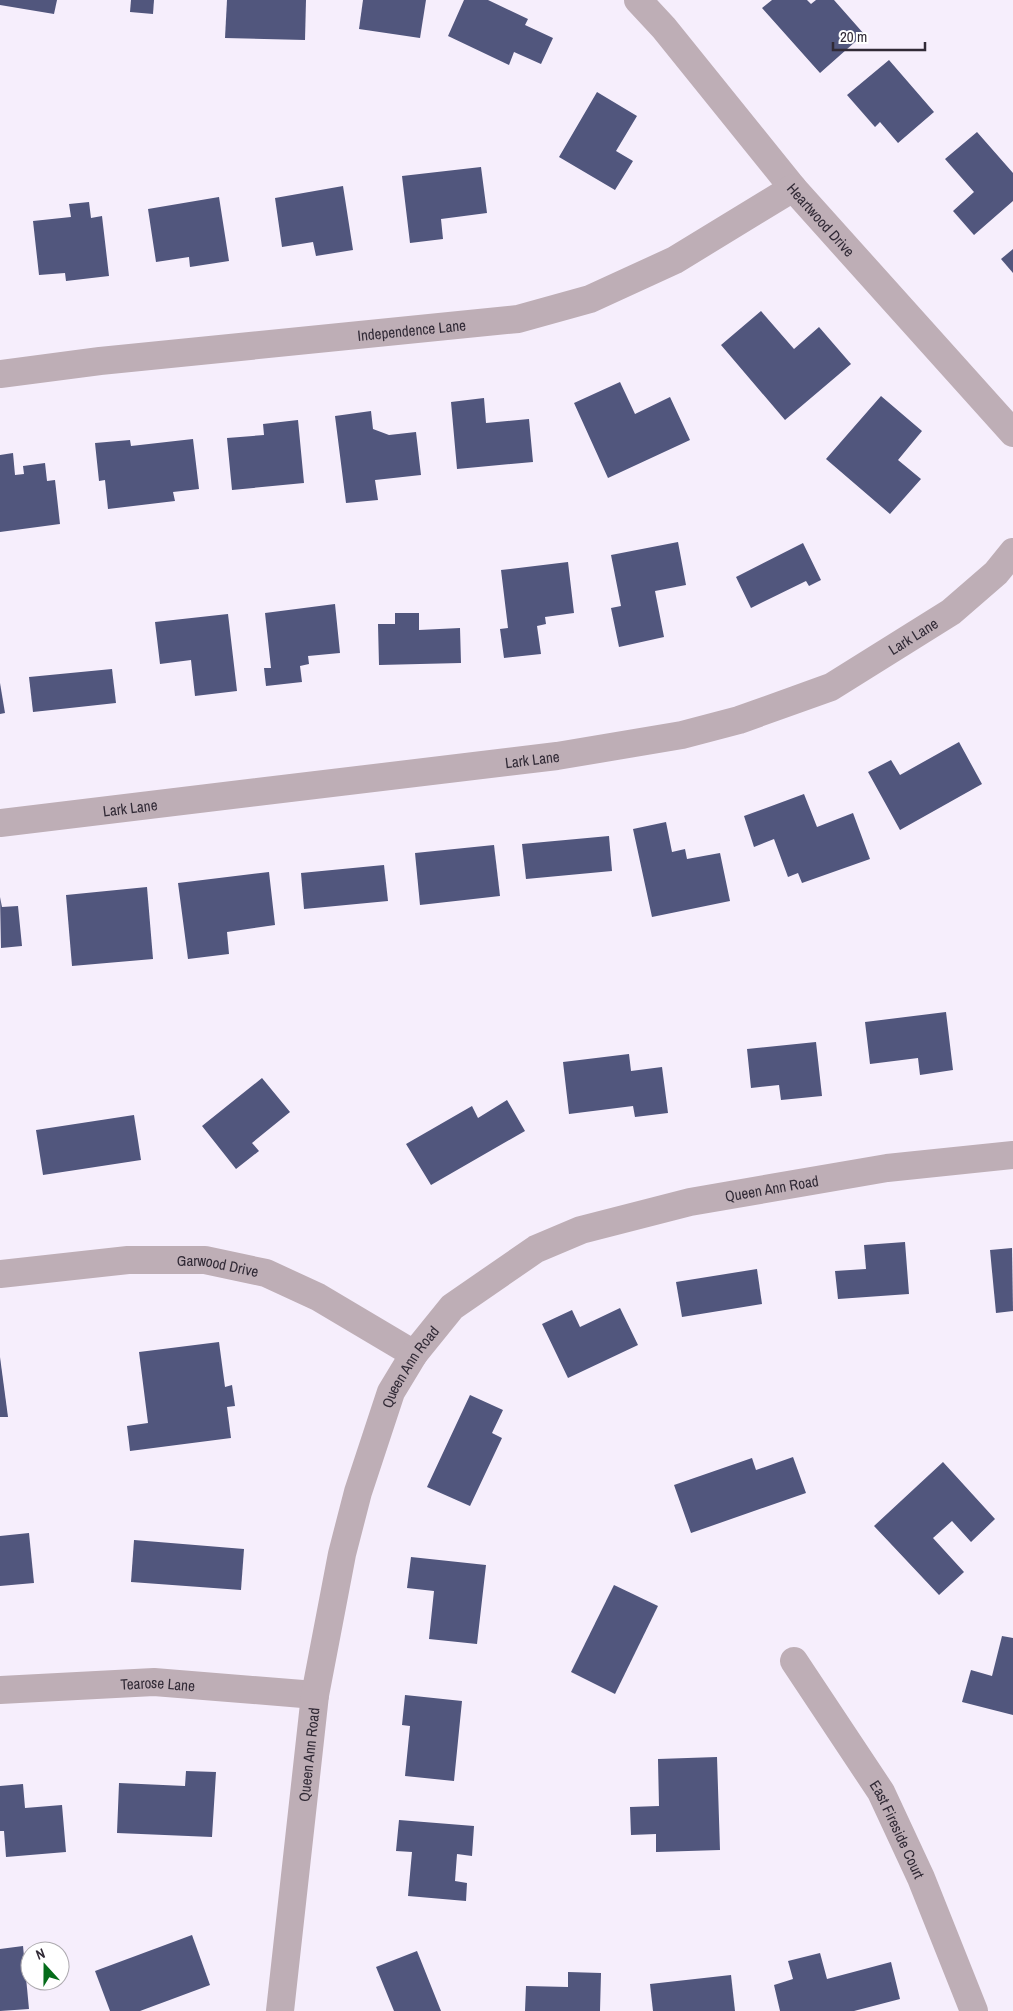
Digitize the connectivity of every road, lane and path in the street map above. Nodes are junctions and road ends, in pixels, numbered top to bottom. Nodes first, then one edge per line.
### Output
1 (638, 0) edge
2 (792, 188) junction
3 (0, 374) edge
4 (1013, 433) edge
5 (1013, 552) edge
6 (0, 823) edge
7 (1013, 1155) edge
8 (0, 1274) edge
9 (414, 1354) junction
10 (794, 1661) dead end
11 (0, 1690) edge
12 (315, 1695) junction
13 (280, 2011) edge
14 (974, 2011) edge

1 - 2 street, Heartwood Drive
2 - 3 street, Independence Lane
2 - 4 street, Heartwood Drive
5 - 6 street, Lark Lane
7 - 9 street, Queen Ann Road
8 - 9 street, Garwood Drive
9 - 12 street, Queen Ann Road
10 - 14 street, East Fireside Court
11 - 12 street, Tearose Lane
12 - 13 street, Queen Ann Road

